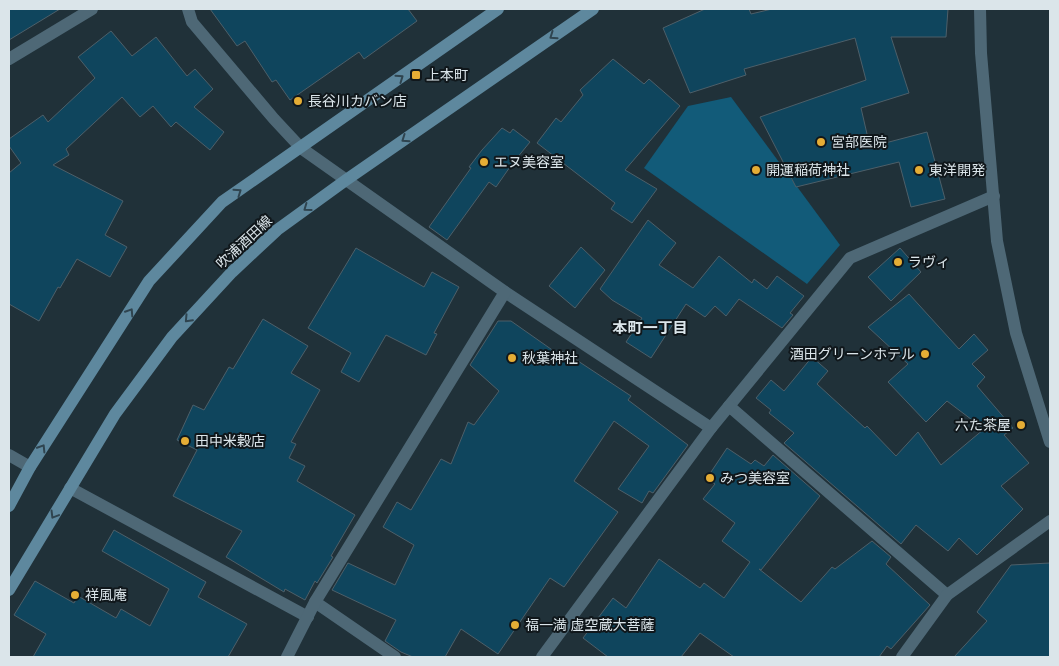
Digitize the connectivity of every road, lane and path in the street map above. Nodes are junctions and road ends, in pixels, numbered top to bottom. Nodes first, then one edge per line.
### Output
1 (92, 9) edge
2 (188, 9) edge
3 (498, 9) edge
4 (593, 9) edge
5 (980, 9) edge
6 (9, 59) edge
7 (301, 148) junction
8 (346, 180) junction
9 (994, 196) junction
10 (505, 292) junction
11 (729, 406) junction
12 (710, 428) junction
13 (1050, 442) edge
14 (9, 455) edge
15 (30, 467) junction
16 (70, 488) junction
17 (9, 506) edge
18 (1050, 521) edge
19 (9, 590) edge
20 (947, 596) junction
21 (315, 602) junction
22 (308, 617) junction
23 (287, 657) edge
24 (395, 657) edge
25 (542, 657) edge
26 (902, 657) edge

1 - 6 street
2 - 7 street
7 -> 3 main road
4 -> 8 main road, 吹浦酒田線
5 - 9 street
7 - 8 street
15 -> 7 main road
8 - 10 street
8 -> 16 main road, 吹浦酒田線
9 - 11 street
9 - 13 street
10 - 12 street
10 - 21 street
11 - 12 street
11 - 20 street
12 - 25 street
14 - 15 street
15 - 17 main road
16 -> 19 main road, 吹浦酒田線
16 - 22 street
18 - 20 street
20 - 26 street
21 - 22 street
21 - 24 street
22 - 23 street

